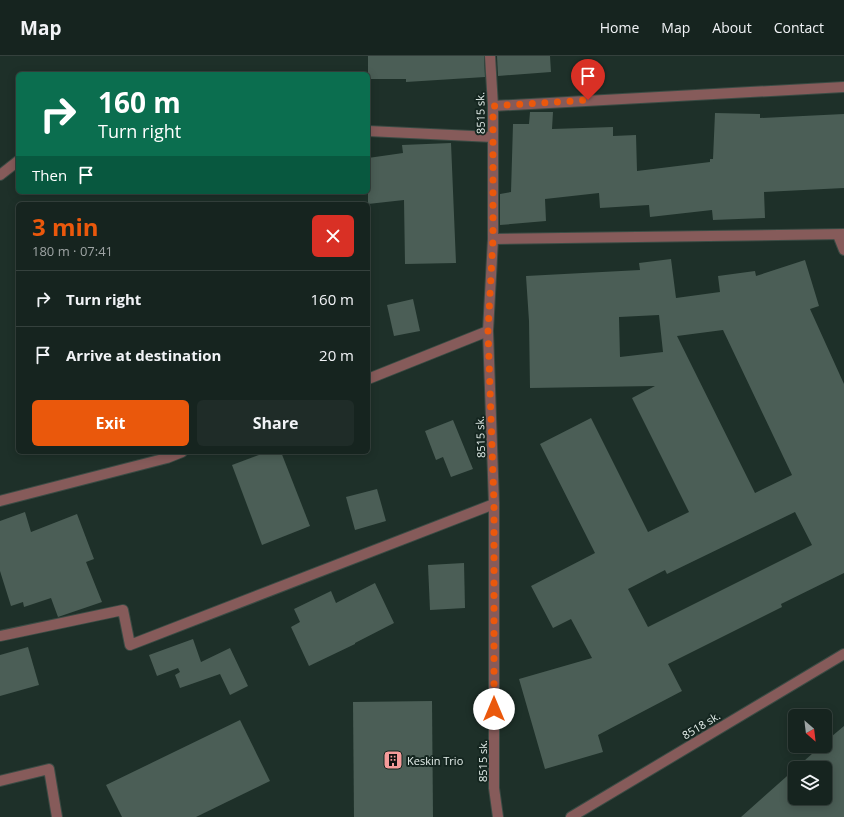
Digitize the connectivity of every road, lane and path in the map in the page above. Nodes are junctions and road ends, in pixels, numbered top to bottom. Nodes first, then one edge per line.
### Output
1 (490, 56) edge
2 (844, 87) edge
3 (493, 106) junction
4 (370, 131) edge
5 (493, 138) junction
6 (16, 163) edge
7 (0, 175) edge
8 (841, 235) edge
9 (493, 239) junction
10 (844, 250) edge
11 (488, 331) junction
12 (370, 378) edge
13 (177, 454) edge
14 (0, 501) edge
15 (494, 504) junction
16 (0, 636) edge
17 (844, 654) edge
18 (0, 781) edge
19 (57, 817) edge
20 (498, 817) edge
21 (571, 817) edge

1 - 3 street, 8515 sk.
2 - 3 street
3 - 5 street, 8515 sk.
4 - 5 street
5 - 9 street, 8515 sk.
6 - 7 street
8 - 9 street
8 - 10 street
9 - 11 street, 8515 sk.
11 - 12 street
11 - 15 street, 8515 sk.
13 - 14 street
15 - 16 street
15 - 20 street, 8515 sk.
17 - 21 street, 8518 sk.
18 - 19 street

